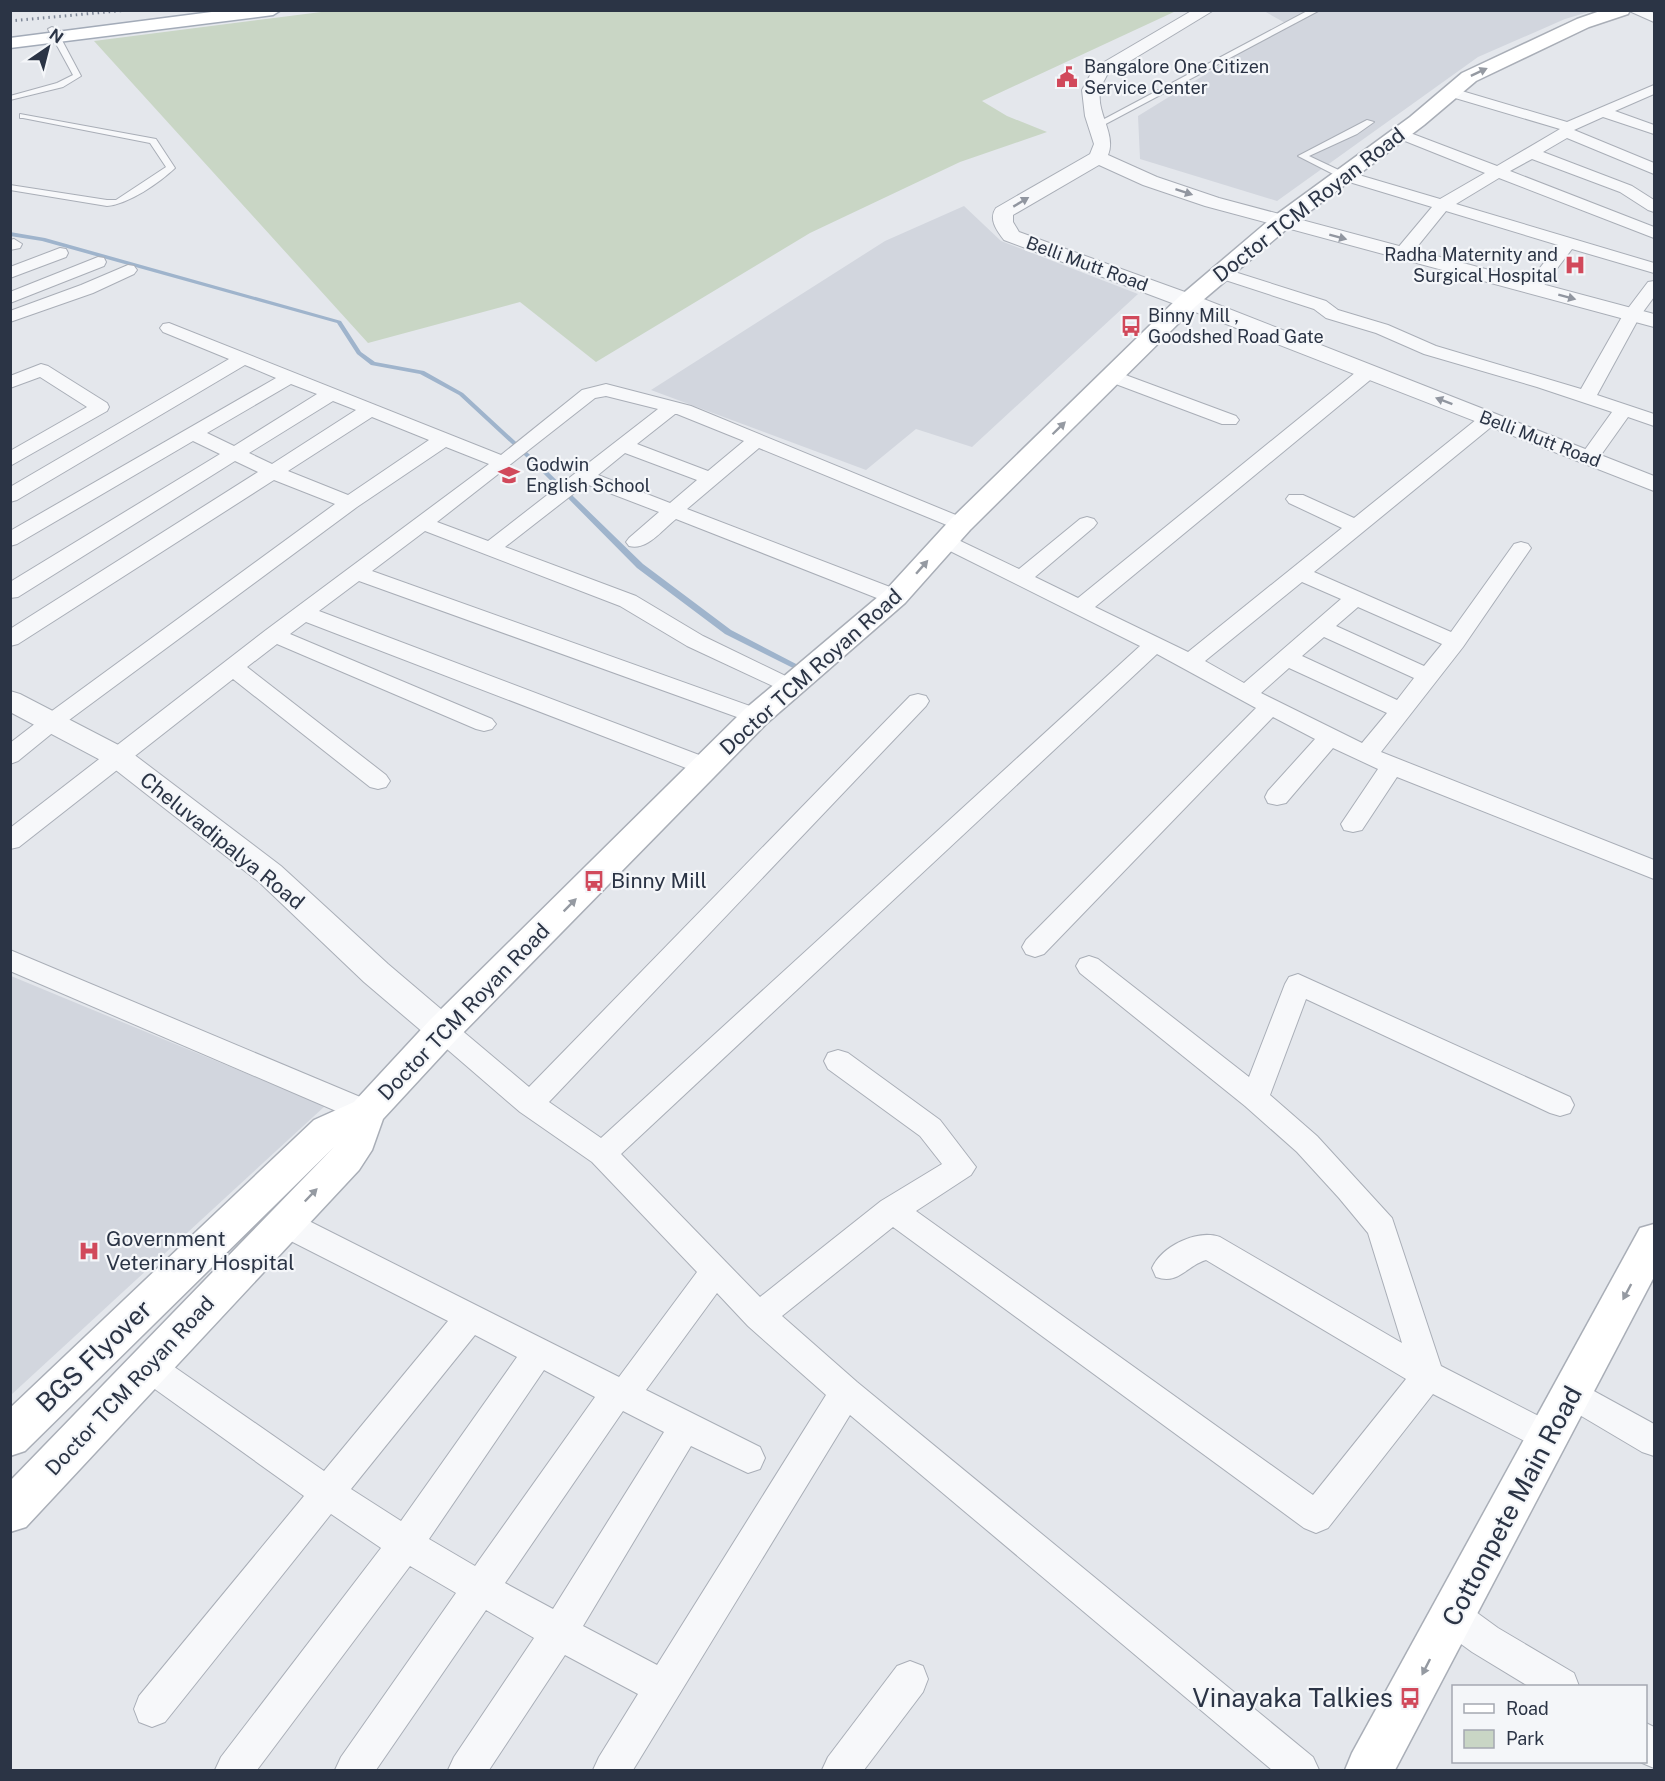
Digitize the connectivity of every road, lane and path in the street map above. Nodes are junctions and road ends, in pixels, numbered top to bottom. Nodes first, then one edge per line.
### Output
1 (208, 10) edge
2 (273, 10) edge
3 (1206, 10) edge
4 (1317, 10) edge
5 (1622, 10) edge
6 (1633, 10) edge
7 (1654, 18) edge
8 (53, 33) junction
9 (10, 34) edge
10 (10, 43) edge
11 (1654, 89) edge
12 (1450, 92) junction
13 (10, 98) edge
14 (1631, 98) junction
15 (1654, 104) edge
16 (1601, 111) junction
17 (23, 116) dead end
18 (1370, 122) dead end
19 (1097, 125) junction
20 (1567, 130) junction
21 (1654, 130) edge
22 (1400, 134) junction
23 (1533, 154) junction
24 (1098, 157) junction
25 (1654, 169) edge
26 (1500, 171) junction
27 (1342, 175) junction
28 (10, 187) edge
29 (1442, 205) junction
30 (1654, 207) edge
31 (1281, 222) junction
32 (1654, 232) edge
33 (1569, 242) junction
34 (60, 253) dead end
35 (1402, 254) junction
36 (98, 262) dead end
37 (1654, 268) edge
38 (128, 270) dead end
39 (10, 273) edge
40 (1222, 273) junction
41 (1654, 286) edge
42 (1533, 288) junction
43 (10, 298) edge
44 (1188, 301) junction
45 (1632, 315) junction
46 (10, 317) edge
47 (1654, 321) edge
48 (169, 328) dead end
49 (244, 358) junction
50 (38, 363) dead end
51 (1368, 372) junction
52 (10, 373) edge
53 (1112, 376) junction
54 (290, 377) junction
55 (10, 383) edge
56 (331, 394) junction
57 (1586, 397) junction
58 (672, 407) junction
59 (1624, 409) junction
60 (370, 410) junction
61 (1489, 419) junction
62 (1229, 420) dead end
63 (1654, 420) edge
64 (192, 433) junction
65 (444, 439) junction
66 (757, 440) junction
67 (622, 446) junction
68 (234, 454) junction
69 (514, 455) junction
70 (1589, 458) junction
71 (10, 460) edge
72 (273, 472) junction
73 (712, 479) junction
74 (1654, 484) edge
75 (570, 486) junction
76 (10, 496) edge
77 (1296, 499) dead end
78 (350, 503) junction
79 (675, 512) junction
80 (1087, 523) dead end
81 (424, 524) junction
82 (1356, 527) junction
83 (953, 533) junction
84 (10, 540) edge
85 (636, 542) dead end
86 (1521, 548) dead end
87 (490, 549) junction
88 (356, 573) junction
89 (1299, 573) junction
90 (1020, 579) junction
91 (10, 592) edge
92 (896, 597) junction
93 (1355, 598) junction
94 (1080, 608) junction
95 (303, 613) junction
96 (1321, 628) junction
97 (274, 635) junction
98 (10, 639) edge
99 (1455, 642) junction
100 (1154, 645) junction
101 (1287, 658) junction
102 (1190, 662) junction
103 (234, 668) junction
104 (1428, 676) junction
105 (790, 687) junction
106 (1246, 694) junction
107 (10, 700) edge
108 (918, 701) dead end
109 (1271, 706) junction
110 (1402, 711) junction
111 (756, 716) junction
112 (53, 721) junction
113 (484, 724) dead end
114 (1330, 737) junction
115 (1366, 755) junction
116 (10, 756) edge
117 (117, 757) junction
118 (1392, 766) junction
119 (707, 767) junction
120 (378, 781) dead end
121 (1277, 797) dead end
122 (1353, 824) dead end
123 (10, 841) edge
124 (1654, 870) edge
125 (1035, 947) dead end
126 (10, 960) edge
127 (1089, 966) dead end
128 (443, 1030) junction
129 (838, 1061) dead end
130 (1255, 1098) junction
131 (530, 1104) junction
132 (1560, 1105) dead end
133 (367, 1112) junction
134 (602, 1154) junction
135 (892, 1210) junction
136 (284, 1223) junction
137 (1654, 1240) edge
138 (1167, 1268) dead end
139 (716, 1271) junction
140 (759, 1316) junction
141 (466, 1321) dead end
142 (534, 1359) dead end
143 (149, 1367) junction
144 (1428, 1375) junction
145 (846, 1392) junction
146 (1572, 1394) junction
147 (618, 1398) junction
148 (681, 1433) dead end
149 (10, 1437) edge
150 (1548, 1438) junction
151 (1654, 1442) edge
152 (748, 1458) dead end
153 (328, 1493) junction
154 (10, 1512) edge
155 (405, 1544) junction
156 (483, 1588) junction
157 (1452, 1616) junction
158 (559, 1632) junction
159 (910, 1679) dead end
160 (1558, 1685) edge
161 (663, 1688) junction
162 (152, 1709) dead end
163 (234, 1770) edge
164 (354, 1770) edge
165 (467, 1770) edge
166 (612, 1770) edge
167 (841, 1770) edge
168 (1300, 1770) edge
169 (1369, 1770) edge

1 - 8 main road
2 - 8 main road
3 - 19 street
4 - 19 lane
12 -> 5 main road, Doctor TCM Royan Road
6 - 7 street
8 - 9 main road
8 - 10 main road
8 - 13 lane
11 - 14 street
12 - 20 street
12 - 22 main road, Doctor TCM Royan Road
14 - 15 street
14 - 16 street
16 - 20 street
16 - 21 street
17 - 28 lane
18 - 27 lane
19 - 24 street
20 - 23 street
20 - 25 street
22 - 26 street
22 - 27 main road, Doctor TCM Royan Road
23 - 26 street
23 - 30 street
24 -> 31 street
44 -> 24 street, Belli Mutt Road
26 - 29 street
26 - 32 street
27 - 29 street
27 - 31 main road, Doctor TCM Royan Road
29 - 33 street
29 - 35 street
31 -> 35 street
31 - 40 main road, Doctor TCM Royan Road
33 - 37 street
33 - 42 street
34 - 39 street
35 - 42 street
36 - 43 street
38 - 46 street
40 - 44 main road, Doctor TCM Royan Road
40 - 57 street
41 - 45 street
42 -> 45 street
44 - 51 street, Belli Mutt Road
44 - 53 main road, Doctor TCM Royan Road
45 - 47 street
45 - 57 street
48 - 49 street
49 - 54 street
49 - 76 street
50 - 52 street
61 -> 51 street, Belli Mutt Road
51 - 94 street
53 - 62 street
83 -> 53 main road, Doctor TCM Royan Road
54 - 56 street
54 - 64 street
55 - 71 street
56 - 60 street
56 - 68 street
57 - 59 street
58 - 66 street
58 - 67 street
58 - 69 street
59 - 63 street
59 - 70 street
60 - 65 street
60 - 72 street
61 - 70 street, Belli Mutt Road
61 - 82 street
64 - 68 street
64 - 84 street
65 - 69 street
65 - 78 street
66 - 73 street
66 - 83 street
67 - 73 street
67 - 75 street
68 - 72 street
68 - 91 street
69 - 81 street
70 - 74 street, Belli Mutt Road
72 - 78 street
72 - 98 street
73 - 79 street
75 - 79 street
75 - 87 street
77 - 82 street
78 - 112 street
79 - 85 street
79 - 92 street
80 - 90 street
81 - 87 street
81 - 88 street
82 - 89 street
83 - 90 street
92 -> 83 main road, Doctor TCM Royan Road
86 - 99 street
87 - 105 street
88 - 95 street
88 - 111 street
89 - 93 street
89 - 102 street
90 - 94 street
92 - 105 main road, Doctor TCM Royan Road
93 - 96 street
93 - 99 street
94 - 100 street
95 - 97 street
95 - 119 street
96 - 101 street
96 - 104 street
97 - 103 street
97 - 113 street
99 - 104 street
100 - 102 street
100 - 134 street
101 - 106 street
101 - 110 street
102 - 106 street
103 - 117 street
103 - 120 street
104 - 110 street
105 - 111 main road, Doctor TCM Royan Road
106 - 109 street
107 - 112 street, Cheluvadipalya Road
108 - 131 street
109 - 114 street
109 - 125 street
110 - 115 street
111 - 119 main road, Doctor TCM Royan Road
112 - 116 street
112 - 117 street, Cheluvadipalya Road
114 - 115 street
114 - 121 street
115 - 118 street
117 - 123 street
117 - 128 street, Cheluvadipalya Road
118 - 122 street
118 - 124 street
128 -> 119 main road, Doctor TCM Royan Road
126 - 133 street
127 - 130 street
128 - 131 street
128 - 133 main road, Doctor TCM Royan Road
129 - 135 street
130 - 132 street
130 - 144 street
131 - 134 street
136 -> 133 main road, Doctor TCM Royan Road
133 - 149 main road, BGS Flyover
134 - 139 street
135 - 140 street
135 - 144 street
136 - 143 main road, Doctor TCM Royan Road
136 - 147 street
137 -> 146 main road, Cottonpete Main Road
138 - 144 street
139 - 140 street
139 - 147 street
140 - 145 street
141 - 153 street
142 - 155 street
143 - 153 street
143 - 154 main road, Doctor TCM Royan Road
144 - 150 street
145 - 161 street
145 - 168 street
146 - 150 main road, Cottonpete Main Road
146 - 151 street
147 - 152 street
147 - 156 street
148 - 158 street
150 - 157 main road, Cottonpete Main Road
153 - 155 street
153 - 162 street
155 - 156 street
155 - 163 street
156 - 158 street
156 - 164 street
157 - 160 street
157 -> 169 main road, Cottonpete Main Road
158 - 161 street
158 - 165 street
159 - 167 street
161 - 166 street

